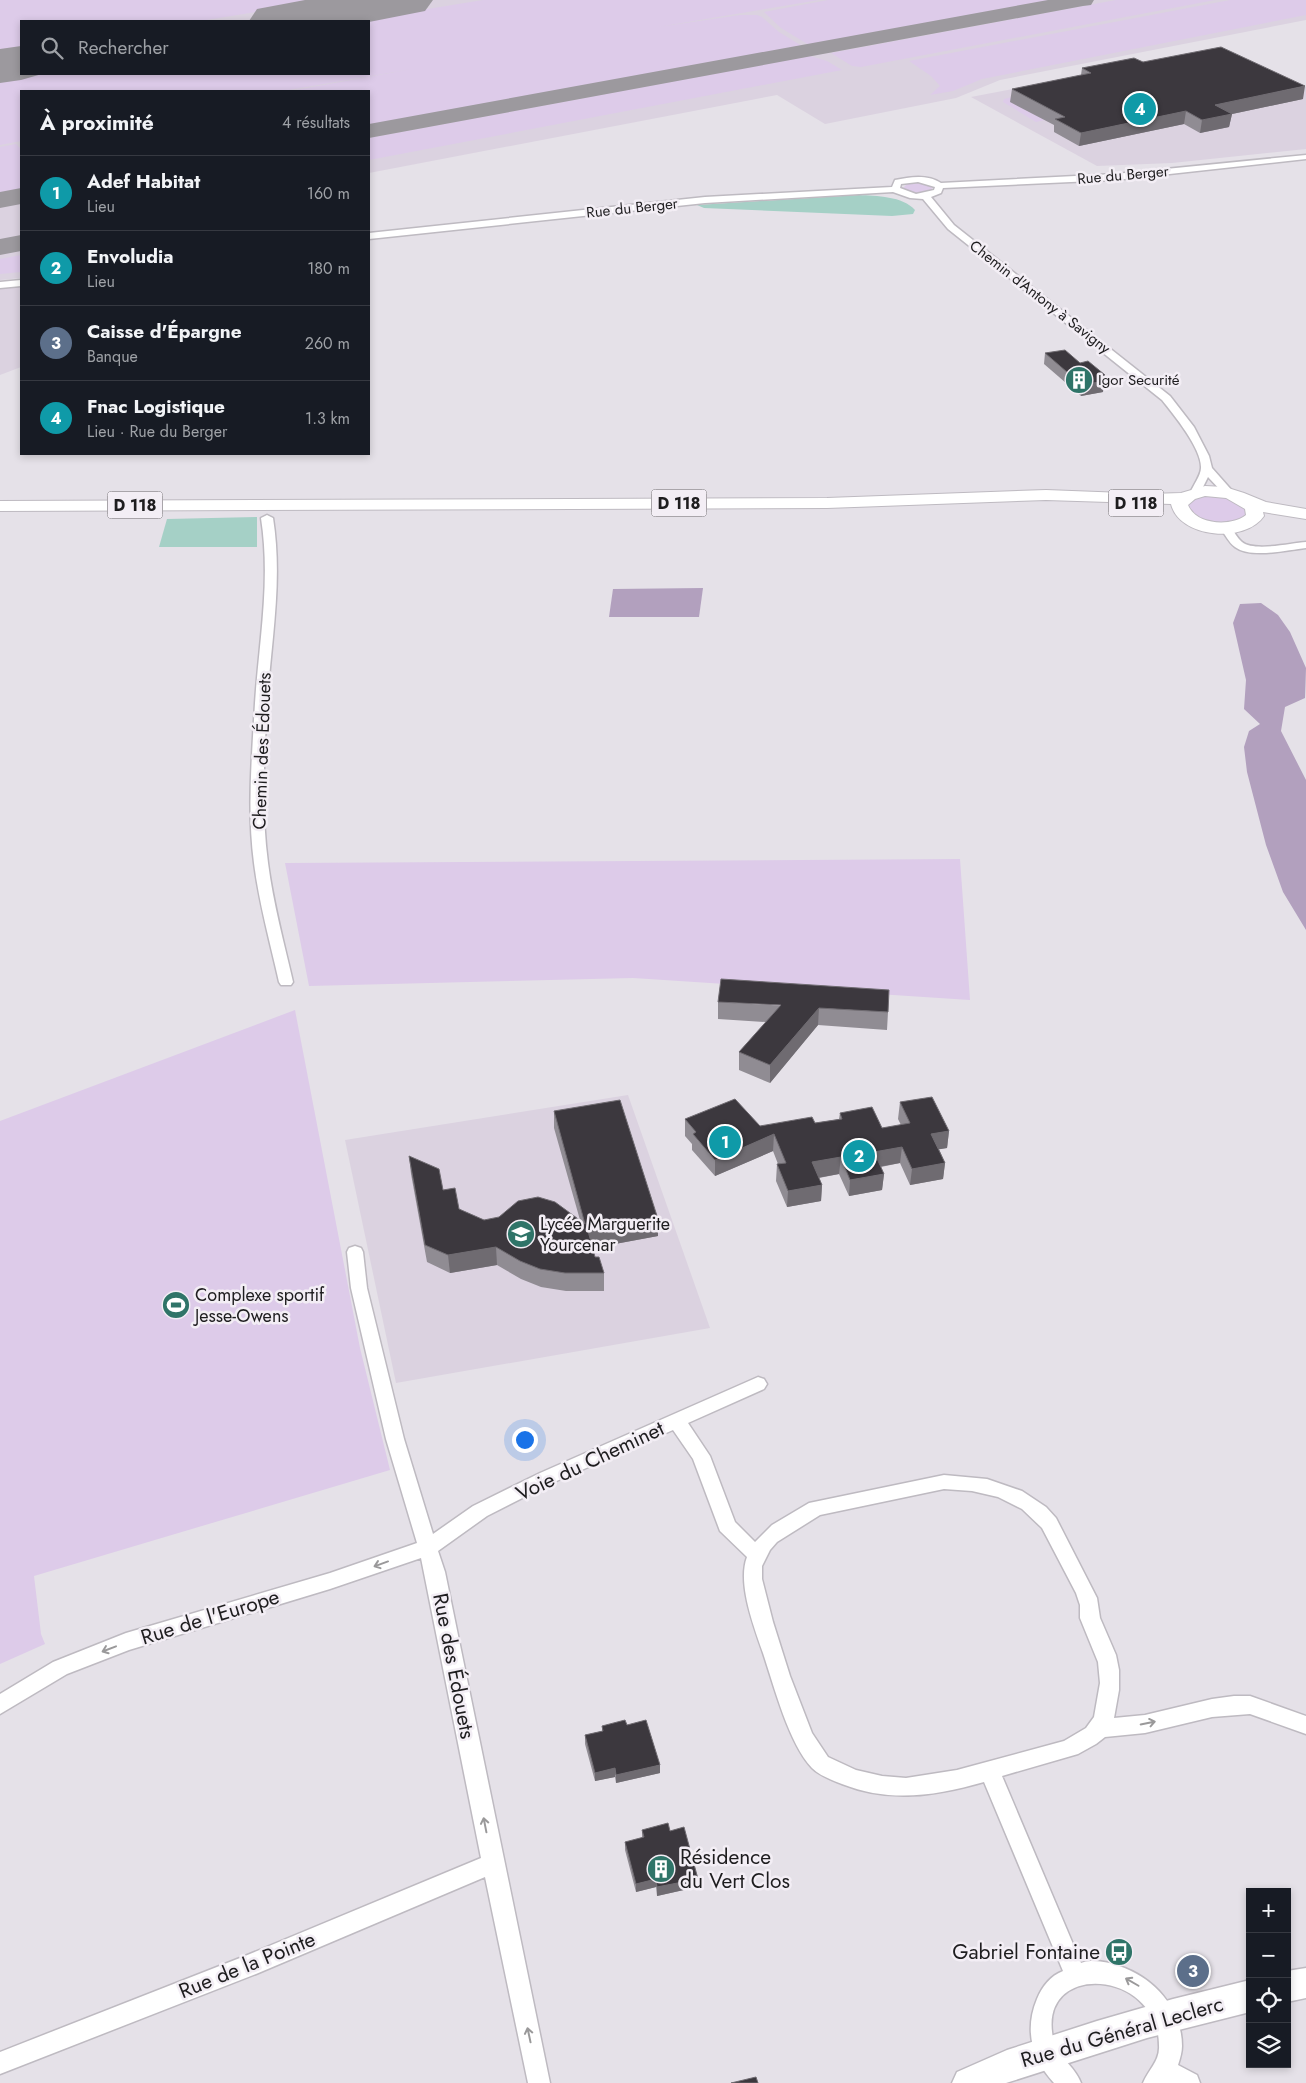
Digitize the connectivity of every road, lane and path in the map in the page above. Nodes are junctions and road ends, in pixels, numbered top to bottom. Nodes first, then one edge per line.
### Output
1 (1306, 157) edge
2 (938, 186) junction
3 (895, 190) junction
4 (925, 196) junction
5 (370, 236) edge
6 (20, 283) edge
7 (0, 285) edge
8 (1206, 469) junction
9 (1230, 494) junction
10 (1187, 502) junction
11 (1249, 502) junction
12 (352, 504) junction
13 (180, 505) junction
14 (0, 506) edge
15 (1306, 514) edge
16 (267, 518) junction
17 (1306, 518) edge
18 (1252, 520) junction
19 (1226, 528) junction
20 (1306, 545) edge
21 (286, 982) dead end
22 (355, 1252) dead end
23 (758, 1384) dead end
24 (676, 1421) junction
25 (427, 1548) junction
26 (757, 1555) junction
27 (0, 1705) edge
28 (1306, 1725) edge
29 (1100, 1728) junction
30 (990, 1770) junction
31 (493, 1862) junction
32 (1075, 1974) junction
33 (1306, 1983) edge
34 (1291, 1986) edge
35 (1246, 1997) edge
36 (1165, 2018) junction
37 (1046, 2053) junction
38 (0, 2063) edge
39 (1160, 2076) edge
40 (539, 2083) edge
41 (968, 2083) edge
42 (1070, 2083) edge
43 (1189, 2083) edge

1 - 2 street, Rue du Berger
2 - 3 street, Rue du Berger
2 - 4 street
3 - 4 street
3 - 5 street, Rue du Berger
4 - 8 street, Chemin d'Antony à Savigny
6 - 7 street
8 - 9 street
8 - 10 street
9 - 10 main road
9 - 11 main road
10 - 12 main road, D 118
10 - 19 main road
11 - 15 main road
11 - 18 main road
12 - 13 main road, D 118
12 - 16 main road
13 - 14 main road, D 118
13 - 16 main road
16 - 21 street, Chemin des Édouets
17 - 18 main road
18 - 19 main road
19 - 20 street
22 - 25 street, Rue des Édouets
23 - 24 street, Voie du Cheminet
24 - 25 street, Voie du Cheminet
24 - 26 street
25 -> 27 street, Rue de l'Europe
31 -> 25 street, Rue des Édouets
26 - 29 street
26 - 30 street
29 -> 28 street
29 - 30 street
30 - 32 street
31 - 38 street, Rue de la Pointe
40 -> 31 street, Rue des Édouets
36 -> 32 street
32 - 37 street
33 - 34 main road
35 - 36 main road, Rue du Général Leclerc
36 - 37 main road, Rue du Général Leclerc
36 - 39 street
37 - 41 main road, Rue du Général Leclerc
37 - 42 street
39 - 43 street

